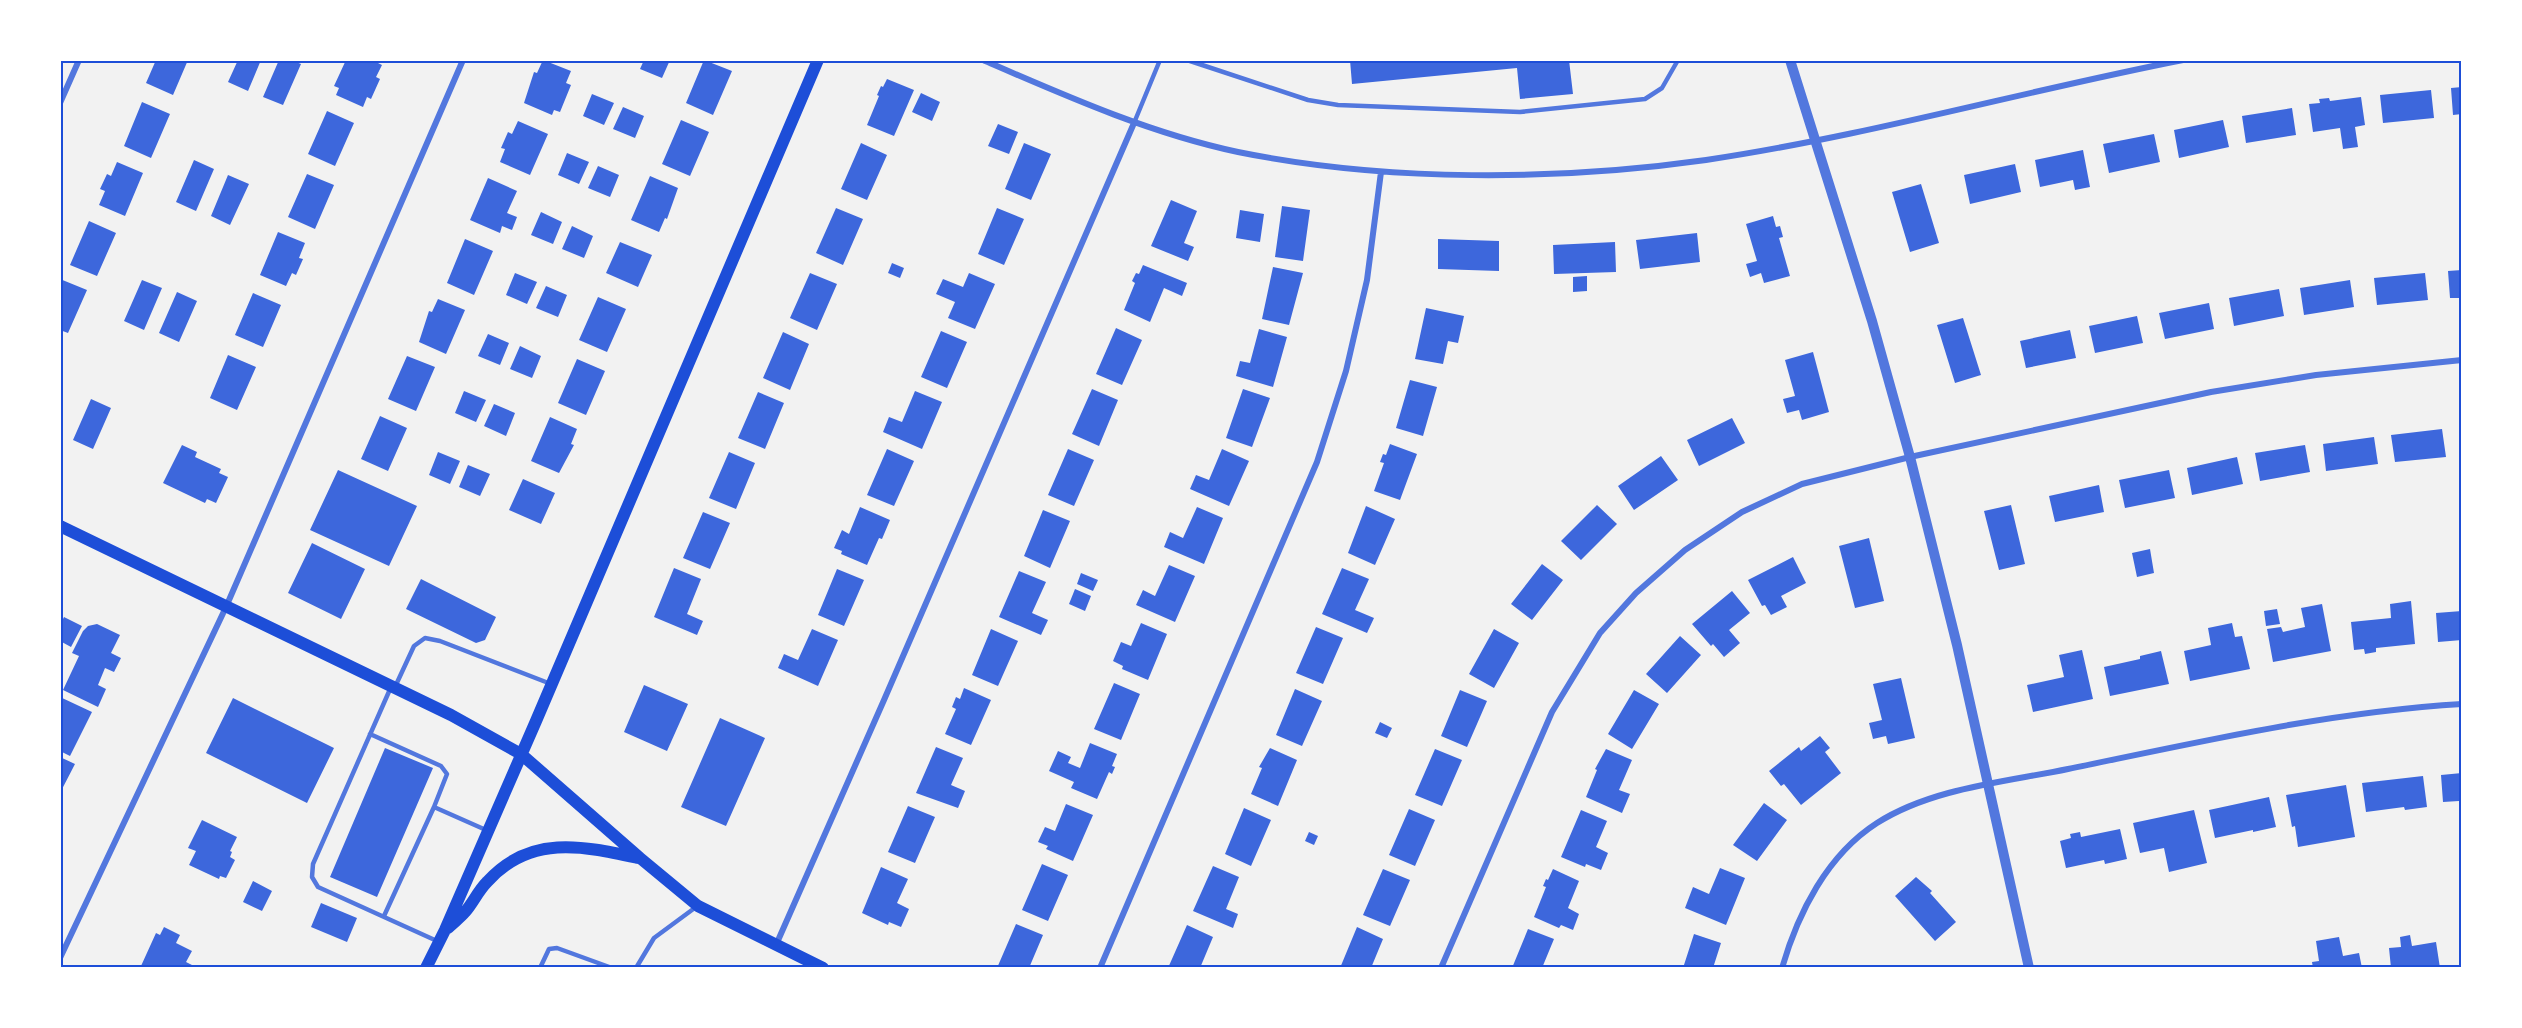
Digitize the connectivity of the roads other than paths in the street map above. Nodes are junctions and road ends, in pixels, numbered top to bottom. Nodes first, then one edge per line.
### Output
1 (79, 60) edge
2 (463, 60) edge
3 (818, 60) edge
4 (983, 60) edge
5 (1160, 60) edge
6 (1187, 60) edge
7 (1678, 60) edge
8 (1790, 60) edge
9 (2183, 60) edge
10 (60, 103) edge
11 (1134, 123) junction
12 (1816, 140) junction
13 (1381, 172) junction
14 (2462, 360) edge
15 (1910, 457) junction
16 (60, 526) edge
17 (226, 607) junction
18 (551, 684) junction
19 (393, 687) junction
20 (2462, 704) edge
21 (370, 734) junction
22 (521, 754) junction
23 (1988, 786) junction
24 (434, 807) junction
25 (488, 831) junction
26 (640, 858) junction
27 (698, 906) junction
28 (384, 916) junction
29 (442, 936) junction
30 (775, 946) junction
31 (60, 958) edge
32 (426, 968) edge
33 (540, 968) edge
34 (612, 968) edge
35 (636, 968) edge
36 (823, 968) edge
37 (1100, 968) edge
38 (1441, 968) edge
39 (1782, 968) edge
40 (2029, 968) edge

1 - 10 street
2 - 17 street
3 - 18 main road
4 - 11 street
5 - 11 lane
6 - 7 lane
8 - 12 street
9 - 12 street
11 - 13 street
11 - 30 street
12 - 13 street
12 - 15 street
13 - 37 street
14 - 15 street
15 - 23 street
15 - 38 street
16 - 17 main road
17 - 19 main road
17 - 31 street
18 - 19 lane
18 - 22 main road
19 - 21 lane
19 - 22 main road
20 - 23 street
21 - 24 lane
21 - 28 lane
22 - 25 main road
22 - 26 main road
23 - 39 street
23 - 40 street
24 - 25 lane
24 - 28 lane
25 - 29 main road
26 - 27 main road
26 - 29 main road
27 - 30 main road
27 - 35 lane
28 - 29 lane
29 - 32 main road
30 - 36 main road
33 - 34 lane

